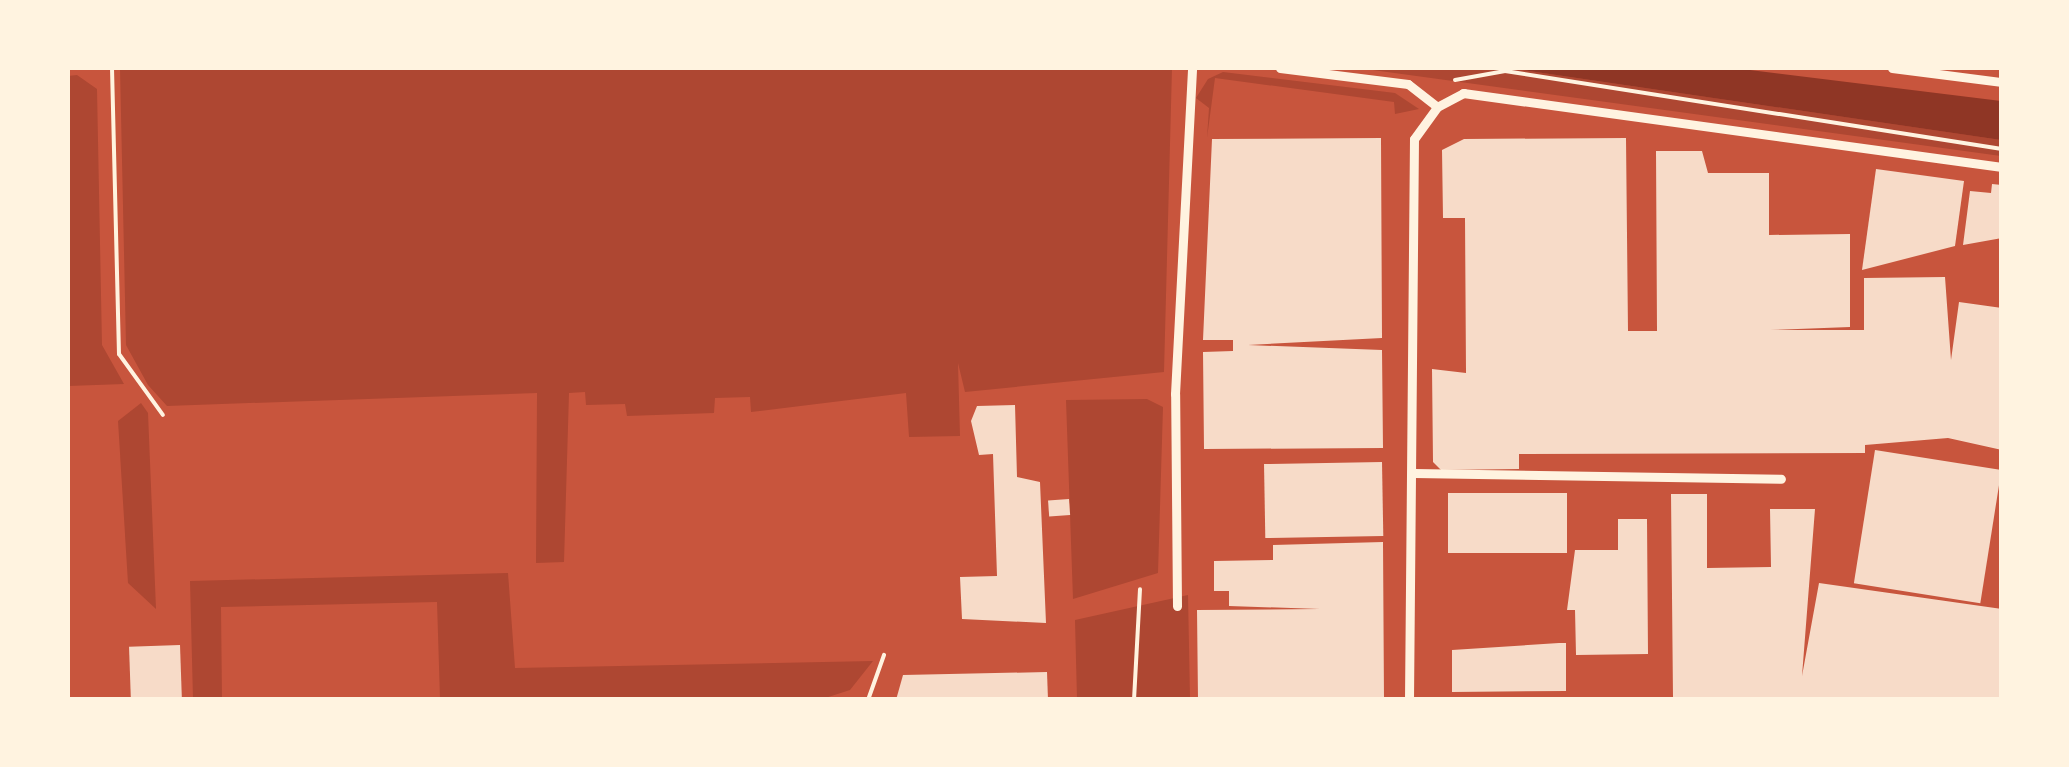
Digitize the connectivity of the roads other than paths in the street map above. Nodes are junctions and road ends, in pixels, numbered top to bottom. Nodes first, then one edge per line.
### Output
1 (112, 68) edge
2 (1192, 68) edge
3 (1280, 68) edge
4 (1892, 68) edge
5 (2002, 82) edge
6 (1437, 107) junction
7 (2002, 168) edge
8 (163, 415) dead end
9 (1414, 473) junction
10 (1781, 480) dead end
11 (1177, 606) dead end
12 (884, 655) dead end
13 (868, 700) edge
14 (1409, 700) edge

1 - 8 lane
2 - 11 street
3 - 6 street
4 - 5 street
6 - 7 street
6 - 9 street
9 - 10 street
9 - 14 street
12 - 13 lane

